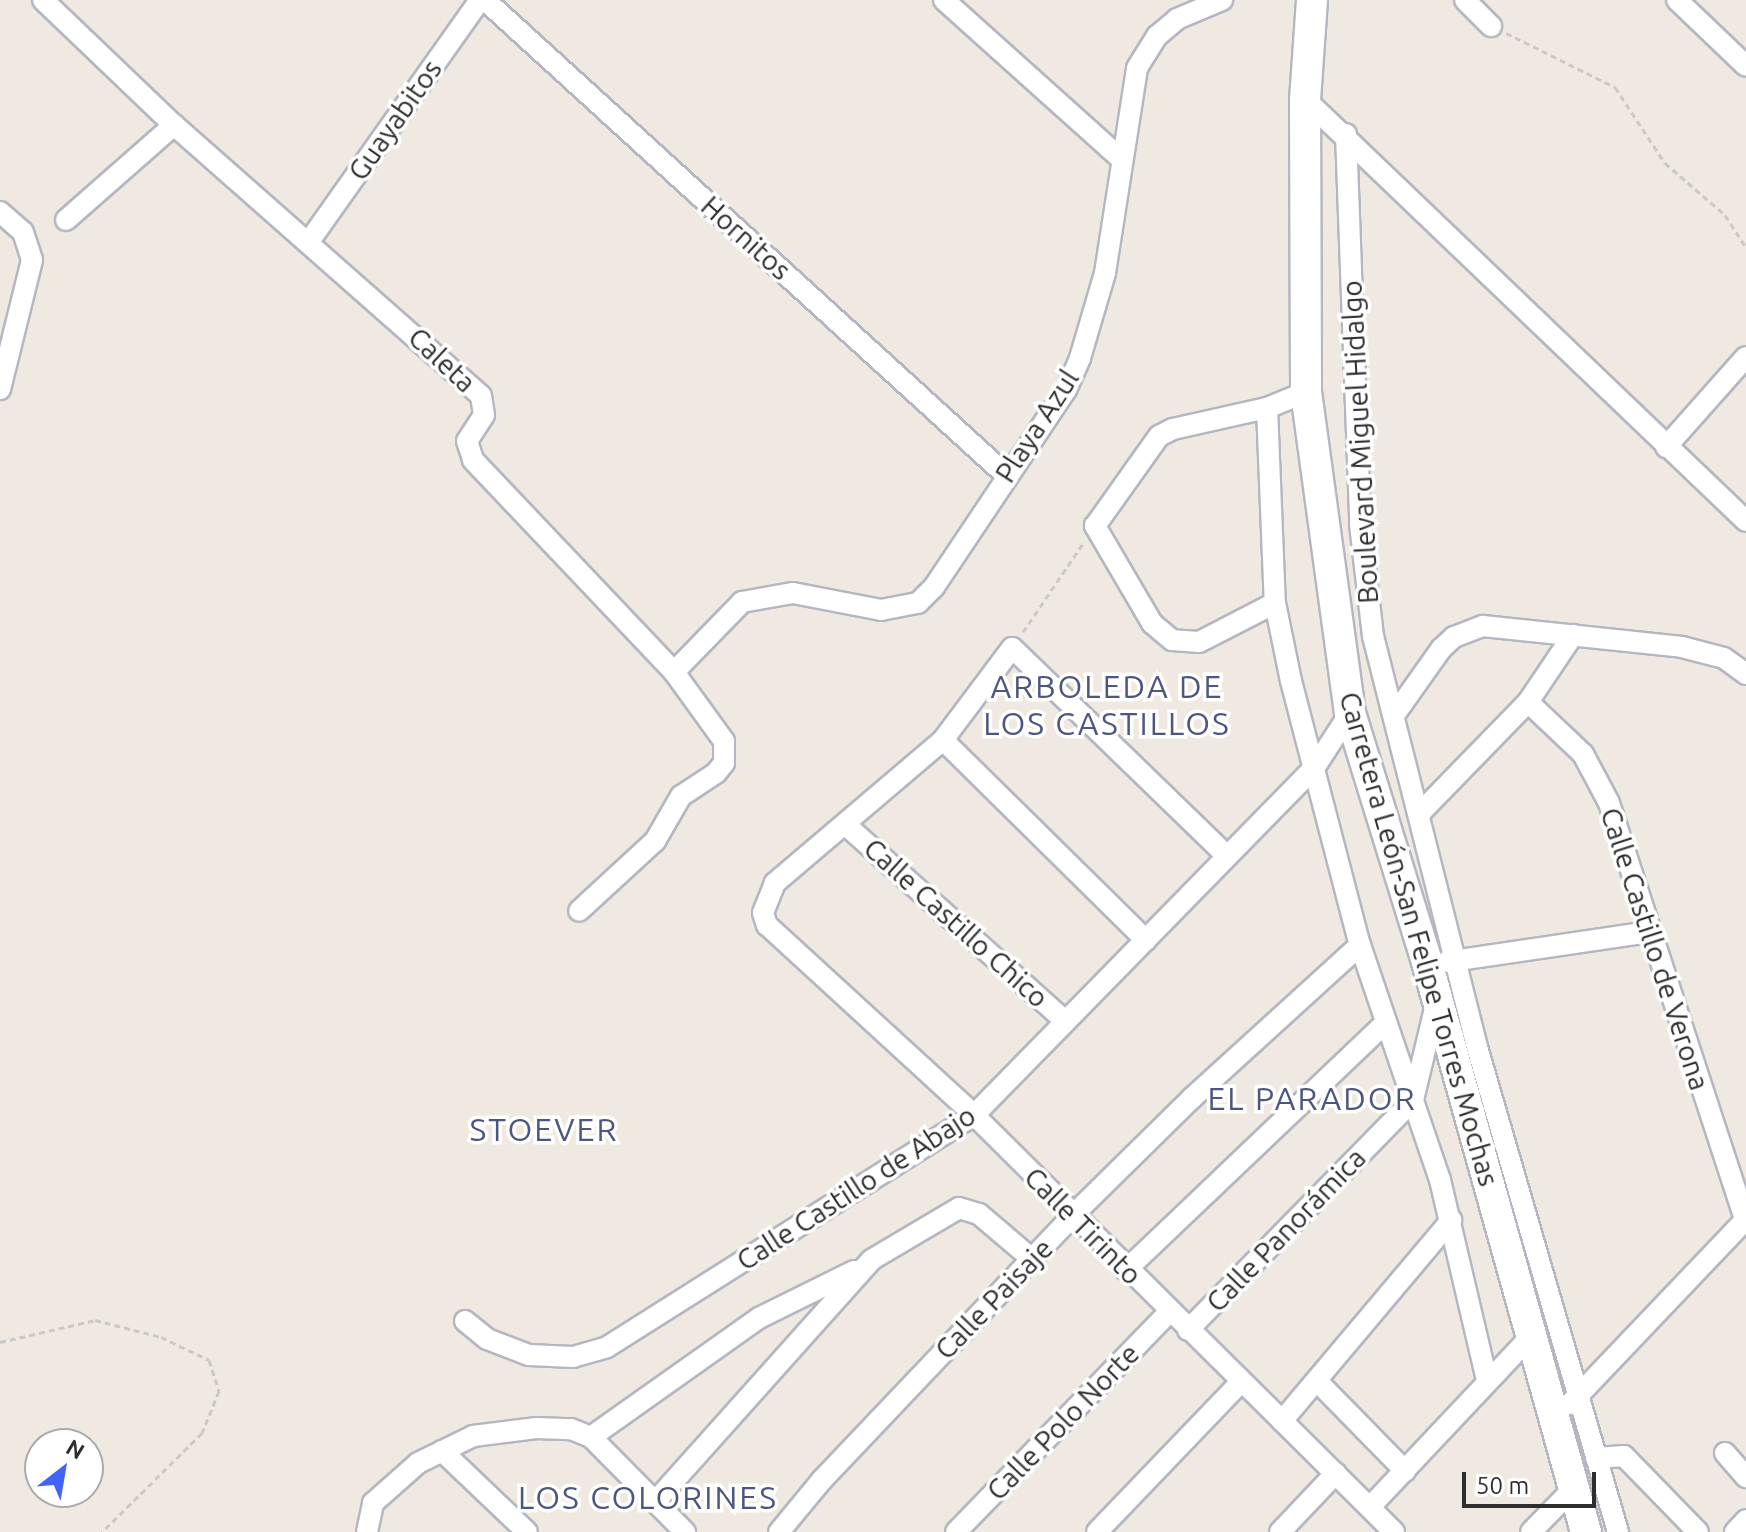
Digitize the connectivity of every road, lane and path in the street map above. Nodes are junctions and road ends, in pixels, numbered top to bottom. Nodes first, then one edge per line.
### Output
1 (43, 0) edge
2 (482, 0) edge
3 (944, 0) edge
4 (1222, 0) edge
5 (1312, 0) edge
6 (1465, 0) edge
7 (1677, 0) edge
8 (1491, 26) joint
9 (1746, 66) edge
10 (1305, 99) junction
11 (174, 125) junction
12 (1346, 134) junction
13 (1121, 159) junction
14 (0, 212) edge
15 (66, 220) dead end
16 (310, 240) junction
17 (1746, 247) edge
18 (1746, 357) edge
19 (0, 389) edge
20 (1306, 392) junction
21 (1267, 408) junction
22 (1666, 447) junction
23 (1006, 475) junction
24 (1746, 521) edge
25 (1095, 526) junction
26 (1275, 603) junction
27 (1573, 635) junction
28 (1012, 648) junction
29 (674, 672) junction
30 (1746, 674) edge
31 (1528, 702) junction
32 (1350, 713) junction
33 (1395, 714) junction
34 (943, 740) junction
35 (1315, 767) junction
36 (1419, 814) junction
37 (847, 826) junction
38 (1227, 856) junction
39 (579, 911) dead end
40 (1648, 932) junction
41 (1146, 940) junction
42 (1360, 945) junction
43 (1458, 961) junction
44 (1427, 962) junction
45 (1437, 1000) junction
46 (1065, 1021) junction
47 (1384, 1024) junction
48 (1413, 1100) junction
49 (974, 1115) junction
50 (1073, 1215) junction
51 (1745, 1219) edge
52 (1451, 1220) junction
53 (1032, 1259) junction
54 (867, 1263) junction
55 (1126, 1270) junction
56 (1169, 1312) junction
57 (465, 1321) dead end
58 (1188, 1330) junction
59 (1532, 1335) junction
60 (0, 1342) edge
61 (1317, 1381) junction
62 (1487, 1381) junction
63 (1241, 1382) junction
64 (1578, 1396) junction
65 (1282, 1421) junction
66 (1554, 1422) junction
67 (591, 1437) junction
68 (442, 1451) junction
69 (1725, 1453) dead end
70 (1596, 1458) junction
71 (1405, 1471) junction
72 (1336, 1473) junction
73 (1746, 1477) edge
74 (1573, 1489) junction
75 (655, 1502) junction
76 (1370, 1507) junction
77 (1746, 1520) edge
78 (102, 1532) edge
79 (367, 1532) edge
80 (527, 1532) edge
81 (685, 1532) edge
82 (779, 1532) edge
83 (956, 1532) edge
84 (1097, 1532) edge
85 (1280, 1532) edge
86 (1394, 1532) edge
87 (1531, 1532) edge
88 (1586, 1532) edge
89 (1618, 1532) edge
90 (1698, 1532) edge
91 (1735, 1532) edge

1 - 11 street, Caleta
2 - 16 street, Guayabitos
2 - 23 street, Hornitos
3 - 13 street
4 - 13 street, Playa Azul
5 - 10 main road, Carretera León-San Felipe Torres Mochas
6 - 8 street
7 - 9 street
8 - 17 path
10 - 12 street
10 - 20 main road, Carretera León-San Felipe Torres Mochas
11 - 15 street
11 - 16 street, Caleta
12 - 22 street
12 - 33 street, Boulevard Miguel Hidalgo
13 - 23 street, Playa Azul
14 - 19 street
16 - 29 street, Caleta
18 - 22 street
20 - 21 street
20 - 32 main road, Carretera León-San Felipe Torres Mochas
21 - 25 street
21 - 26 street
22 - 24 street
23 - 29 street, Playa Azul
25 - 26 street
25 - 28 path
26 - 35 street
27 - 30 street
27 - 31 street
27 - 33 street
28 - 34 street
28 - 38 street
29 - 39 street, Caleta
31 - 36 street
31 - 40 street, Calle Castillo de Verona
32 - 35 street, Calle Castillo de Abajo
32 - 44 main road, Carretera León-San Felipe Torres Mochas
33 - 36 street, Boulevard Miguel Hidalgo
34 - 37 street
34 - 41 street
35 - 38 street, Calle Castillo de Abajo
35 - 42 street
36 - 43 street, Boulevard Miguel Hidalgo
37 - 46 street, Calle Castillo Chico
37 - 49 street, Calle Tirinto
38 - 41 street, Calle Castillo de Abajo
40 - 43 street
40 - 51 street, Calle Castillo de Verona
41 - 46 street, Calle Castillo de Abajo
42 - 47 street
42 - 50 street, Calle Paisaje
43 - 44 street
43 - 64 street, Boulevard Miguel Hidalgo
44 - 45 main road, Carretera León-San Felipe Torres Mochas
45 - 48 street
45 - 59 main road, Carretera León-San Felipe Torres Mochas
46 - 49 street, Calle Castillo de Abajo
47 - 48 street
47 - 55 street
48 - 52 street
48 - 58 street, Calle Panorámica
49 - 50 street, Calle Tirinto
49 - 57 street, Calle Castillo de Abajo
50 - 53 street, Calle Paisaje
50 - 55 street, Calle Tirinto
51 - 64 street
52 - 61 street
52 - 62 street
53 - 54 street
53 - 82 street, Calle Paisaje
54 - 67 street
54 - 75 street
55 - 56 street, Calle Tirinto
56 - 58 street, Calle Tirinto
56 - 83 street, Calle Polo Norte
58 - 63 street, Calle Tirinto
59 - 62 street
59 - 66 main road, Carretera León-San Felipe Torres Mochas
60 - 78 path
61 - 65 street
61 - 71 street
62 - 71 street
63 - 65 street, Calle Tirinto
63 - 84 street
64 - 66 street
64 - 70 street, Boulevard Miguel Hidalgo
65 - 72 street, Calle Tirinto
66 - 74 main road, Carretera León-San Felipe Torres Mochas
67 - 68 street
67 - 75 street
68 - 79 street
68 - 80 street
69 - 73 street
70 - 89 street, Boulevard Miguel Hidalgo
70 - 90 street
71 - 76 street
72 - 76 street, Calle Tirinto
72 - 85 street
74 - 87 street
74 - 88 main road, Carretera León-San Felipe Torres Mochas
75 - 81 street
76 - 86 street, Calle Tirinto
77 - 91 street

